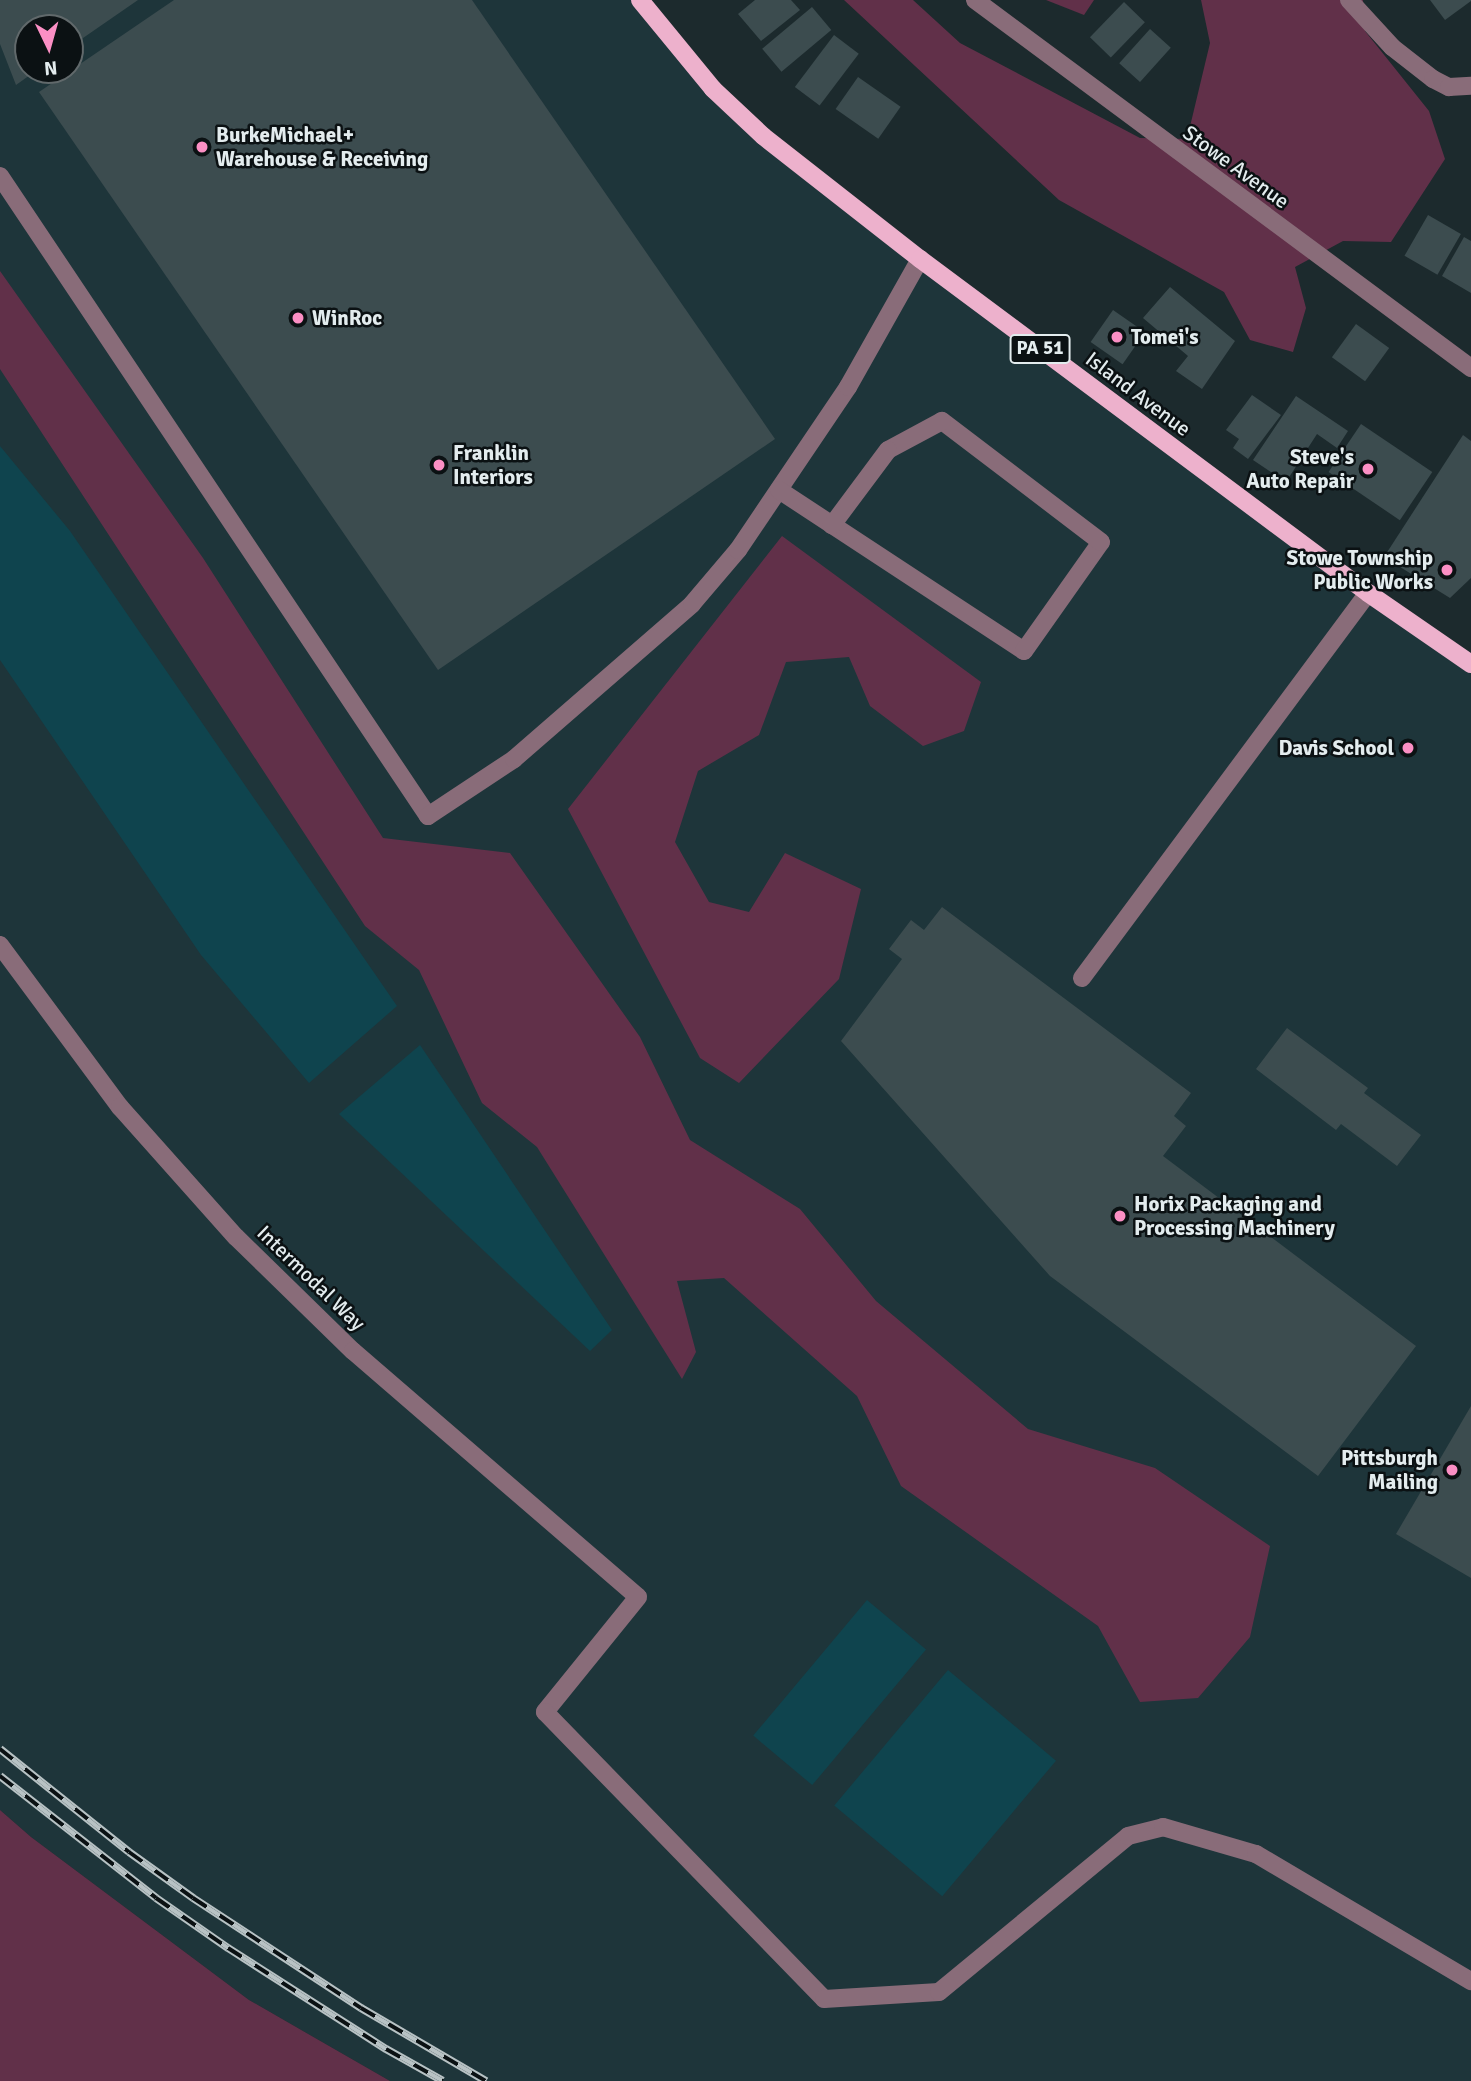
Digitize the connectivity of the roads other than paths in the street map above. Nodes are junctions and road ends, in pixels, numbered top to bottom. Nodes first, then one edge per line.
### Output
1 (640, 0) edge
2 (975, 0) edge
3 (1349, 0) edge
4 (1471, 86) edge
5 (0, 176) edge
6 (920, 259) junction
7 (1471, 368) edge
8 (779, 489) junction
9 (832, 525) junction
10 (1368, 593) junction
11 (1471, 663) edge
12 (0, 945) edge
13 (1082, 978) dead end
14 (1471, 1980) edge

1 - 6 main road, Island Avenue / PA 51
2 - 7 street, Stowe Avenue
3 - 4 street
5 - 8 street
6 - 8 street
6 - 10 main road, Island Avenue / PA 51
8 - 9 street
9 - 9 street
10 - 11 main road, Island Avenue / PA 51
10 - 13 street
12 - 14 street, Intermodal Way

